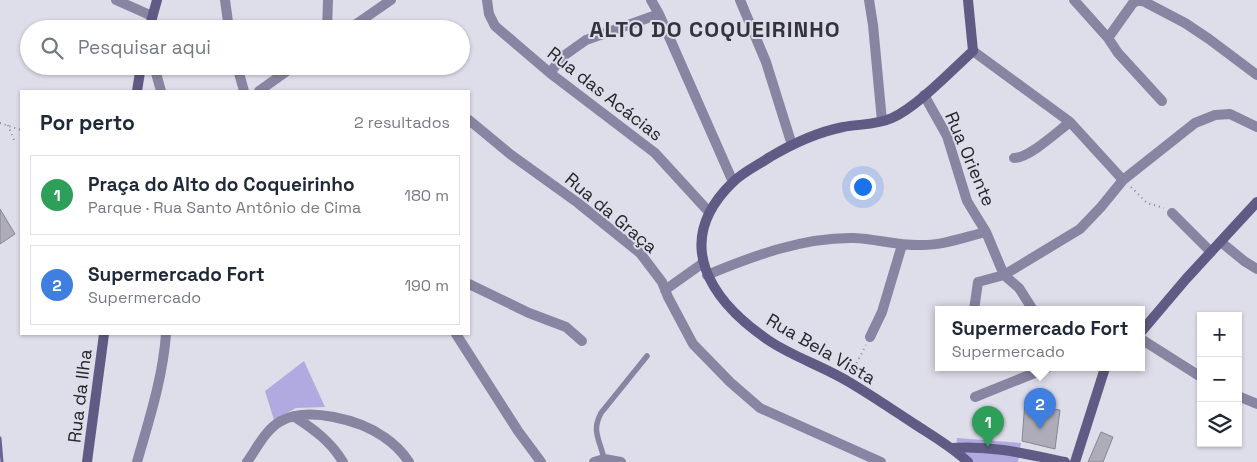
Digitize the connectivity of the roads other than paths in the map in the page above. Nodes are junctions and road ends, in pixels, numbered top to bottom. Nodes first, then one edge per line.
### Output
1 (116, 0) edge
2 (157, 0) edge
3 (225, 0) edge
4 (328, 0) edge
5 (390, 0) edge
6 (487, 0) edge
7 (651, 0) edge
8 (740, 0) edge
9 (868, 0) edge
10 (968, 0) edge
11 (1074, 0) edge
12 (659, 14) junction
13 (152, 16) junction
14 (151, 20) edge
15 (228, 20) edge
16 (327, 20) edge
17 (362, 20) edge
18 (1108, 38) junction
19 (973, 51) junction
20 (550, 73) junction
21 (140, 75) edge
22 (157, 75) edge
23 (240, 75) edge
24 (281, 75) edge
25 (1257, 75) edge
26 (137, 90) edge
27 (161, 90) edge
28 (244, 90) edge
29 (260, 90) edge
30 (924, 95) junction
31 (1162, 101) dead end
32 (470, 121) edge
33 (882, 121) junction
34 (1070, 122) junction
35 (1257, 127) edge
36 (792, 145) junction
37 (1014, 158) dead end
38 (1123, 180) junction
39 (733, 182) junction
40 (1257, 202) edge
41 (709, 212) junction
42 (1172, 214) road end
43 (986, 232) junction
44 (1221, 242) junction
45 (902, 245) junction
46 (1211, 252) junction
47 (703, 263) junction
48 (1257, 269) edge
49 (707, 275) junction
50 (1004, 275) junction
51 (470, 284) edge
52 (665, 290) junction
53 (975, 306) edge
54 (1030, 306) edge
55 (1145, 327) edge
56 (104, 335) edge
57 (166, 335) edge
58 (457, 335) edge
59 (870, 338) road end
60 (582, 341) dead end
61 (1145, 342) edge
62 (647, 356) dead end
63 (1040, 371) edge
64 (1104, 371) edge
65 (1197, 374) edge
66 (975, 397) dead end
67 (1242, 398) edge
68 (1257, 404) edge
69 (295, 417) junction
70 (952, 448) junction
71 (1011, 451) junction
72 (859, 457) edge
73 (604, 458) junction
74 (1059, 461) edge
75 (87, 462) edge
76 (137, 462) edge
77 (247, 462) edge
78 (343, 462) edge
79 (409, 462) edge
80 (541, 462) edge
81 (594, 462) edge
82 (621, 462) edge
83 (881, 462) edge
84 (968, 462) edge
85 (1008, 462) edge
86 (1075, 462) edge

1 - 13 street
2 - 13 main road
3 - 15 street
4 - 16 street
5 - 17 street
6 - 20 street, Rua das Acácias
7 - 12 street
8 - 36 street
9 - 33 street
10 - 19 main road
11 - 18 street
12 - 20 street
12 - 39 street
13 - 14 main road
18 - 25 street
18 - 31 street
19 - 30 main road, Rua Bela Vista
19 - 34 street
20 - 41 street, Rua das Acácias
21 - 26 main road
22 - 27 street
23 - 28 street
24 - 29 street
30 - 33 main road, Rua Bela Vista
30 - 43 street, Rua Oriente
32 - 52 street, Rua da Graça
33 - 36 main road, Rua Bela Vista
34 - 37 street
34 - 38 street
35 - 38 street
36 - 39 main road, Rua Bela Vista
38 - 50 street
39 - 41 main road, Rua Bela Vista
40 - 44 main road
41 - 47 main road, Rua Bela Vista
42 - 46 street
43 - 45 street
43 - 50 street, Rua Oriente
44 - 46 main road
44 - 48 street
45 - 49 street
45 - 59 street
46 - 55 main road
47 - 49 main road, Rua Bela Vista
47 - 52 street
49 - 70 main road, Rua Bela Vista
50 - 53 street
50 - 54 street, Rua Oriente
51 - 60 street
52 - 72 street, Rua da Graça
56 - 75 main road, Rua da Ilha
57 - 76 street
58 - 80 street
61 - 65 street
62 - 73 lane
63 - 66 street
64 - 86 main road
67 - 68 street
69 - 77 street
69 - 78 street
69 - 79 street
70 - 71 main road
70 - 84 main road, Rua Bela Vista
71 - 74 main road
71 - 85 main road
72 - 83 street, Rua da Graça
73 - 81 street
73 - 82 street

